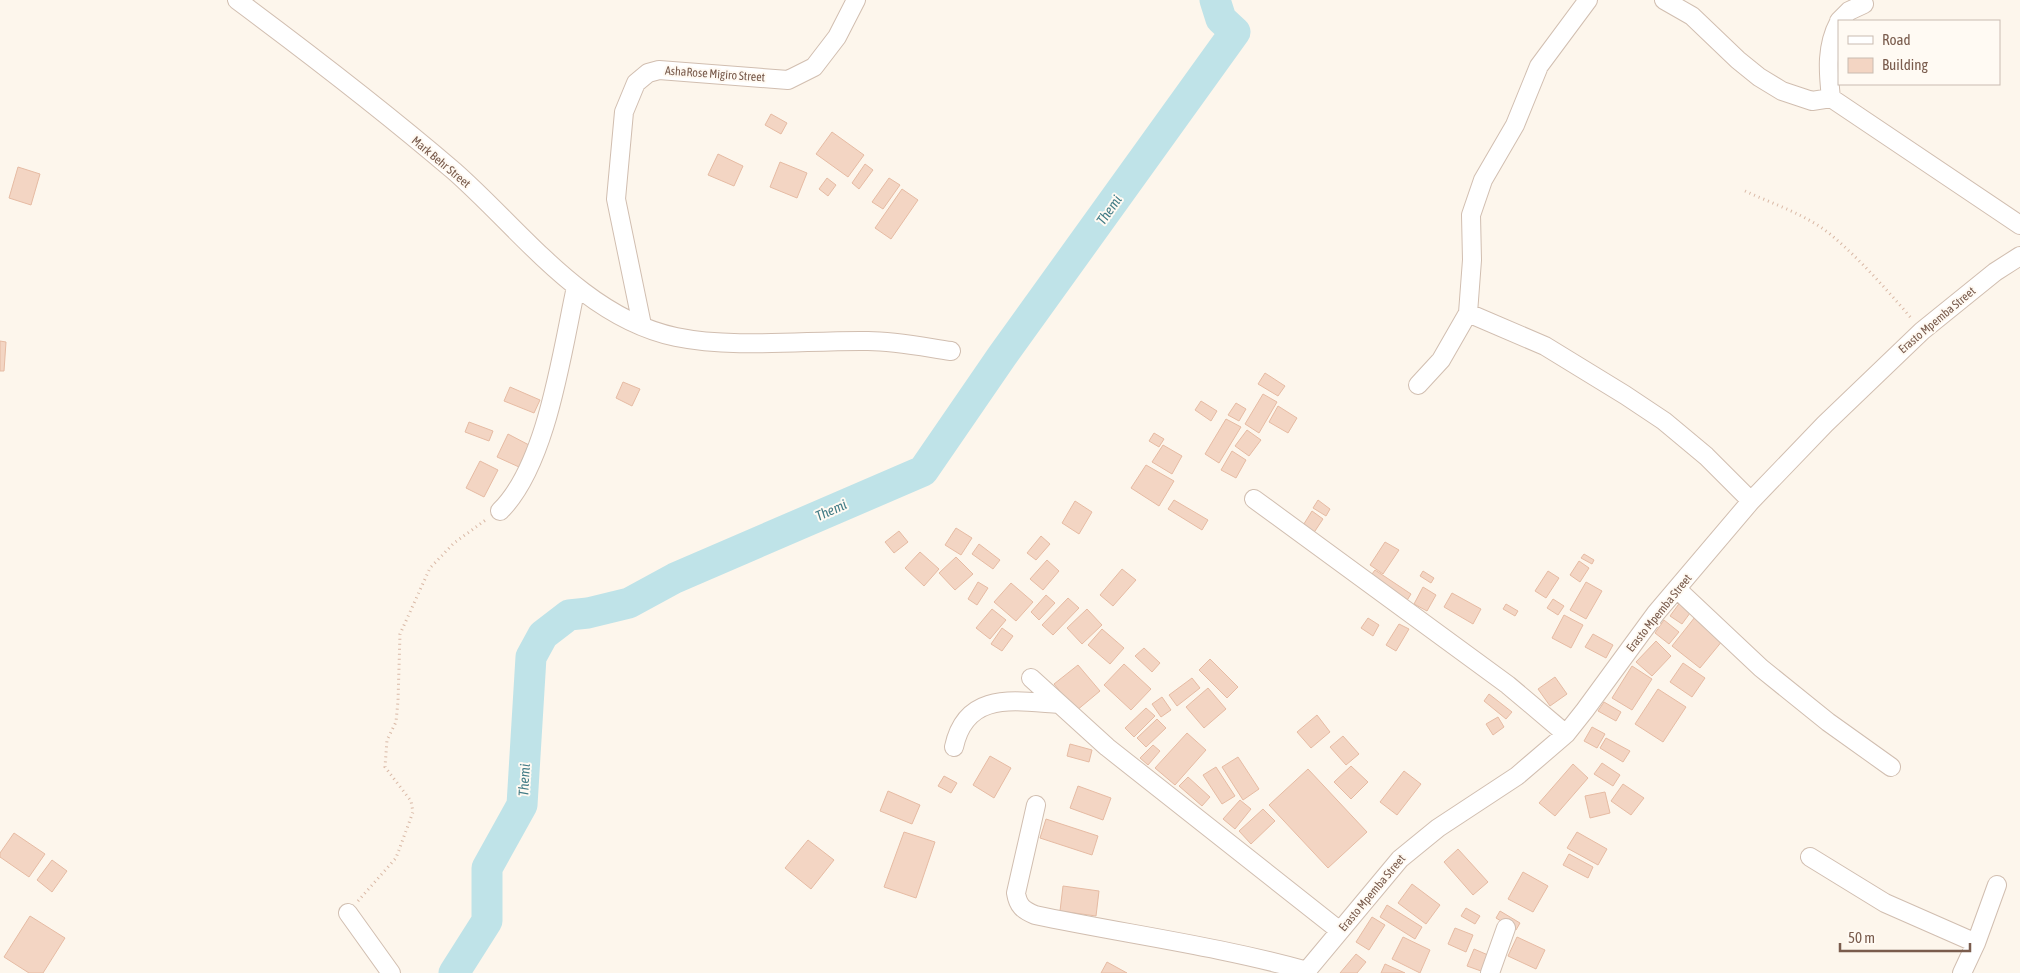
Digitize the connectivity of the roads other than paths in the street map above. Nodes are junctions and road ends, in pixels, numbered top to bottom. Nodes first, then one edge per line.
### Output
1 (237, 0) edge
2 (856, 0) edge
3 (1588, 0) edge
4 (1664, 0) edge
5 (1864, 4) dead end
6 (1841, 20) edge
7 (1838, 25) edge
8 (1831, 98) junction
9 (2020, 225) edge
10 (2020, 256) edge
11 (576, 287) junction
12 (1468, 313) junction
13 (642, 325) junction
14 (951, 351) dead end
15 (1418, 386) dead end
16 (1254, 499) dead end
17 (1751, 501) junction
18 (500, 511) road end
19 (1677, 589) junction
20 (1031, 678) dead end
21 (1059, 704) junction
22 (1566, 734) junction
23 (954, 747) dead end
24 (1891, 768) dead end
25 (1036, 805) dead end
26 (1810, 857) dead end
27 (1996, 885) dead end
28 (348, 913) road end
29 (1506, 928) dead end
30 (1340, 931) junction
31 (1976, 943) junction
32 (1306, 972) edge
33 (390, 973) edge
34 (1490, 973) edge
35 (1962, 973) edge

1 - 11 street, Mark Behr Street
2 - 13 street, AshaRose Migiro Street
3 - 12 street
4 - 8 street
5 - 6 street
7 - 8 street
8 - 9 street
10 - 17 street, Erasto Mpemba Street
11 - 13 street, Mark Behr Street
11 - 18 street
12 - 15 street
12 - 17 street
13 - 14 street, Mark Behr Street
16 - 22 street
17 - 19 street, Erasto Mpemba Street
19 - 22 street, Erasto Mpemba Street
19 - 24 street
20 - 21 street
21 - 23 street
21 - 30 street
22 - 30 street, Erasto Mpemba Street
25 - 32 street
26 - 31 street
27 - 31 street
28 - 33 street
29 - 34 street
30 - 32 street, Erasto Mpemba Street
31 - 35 street

